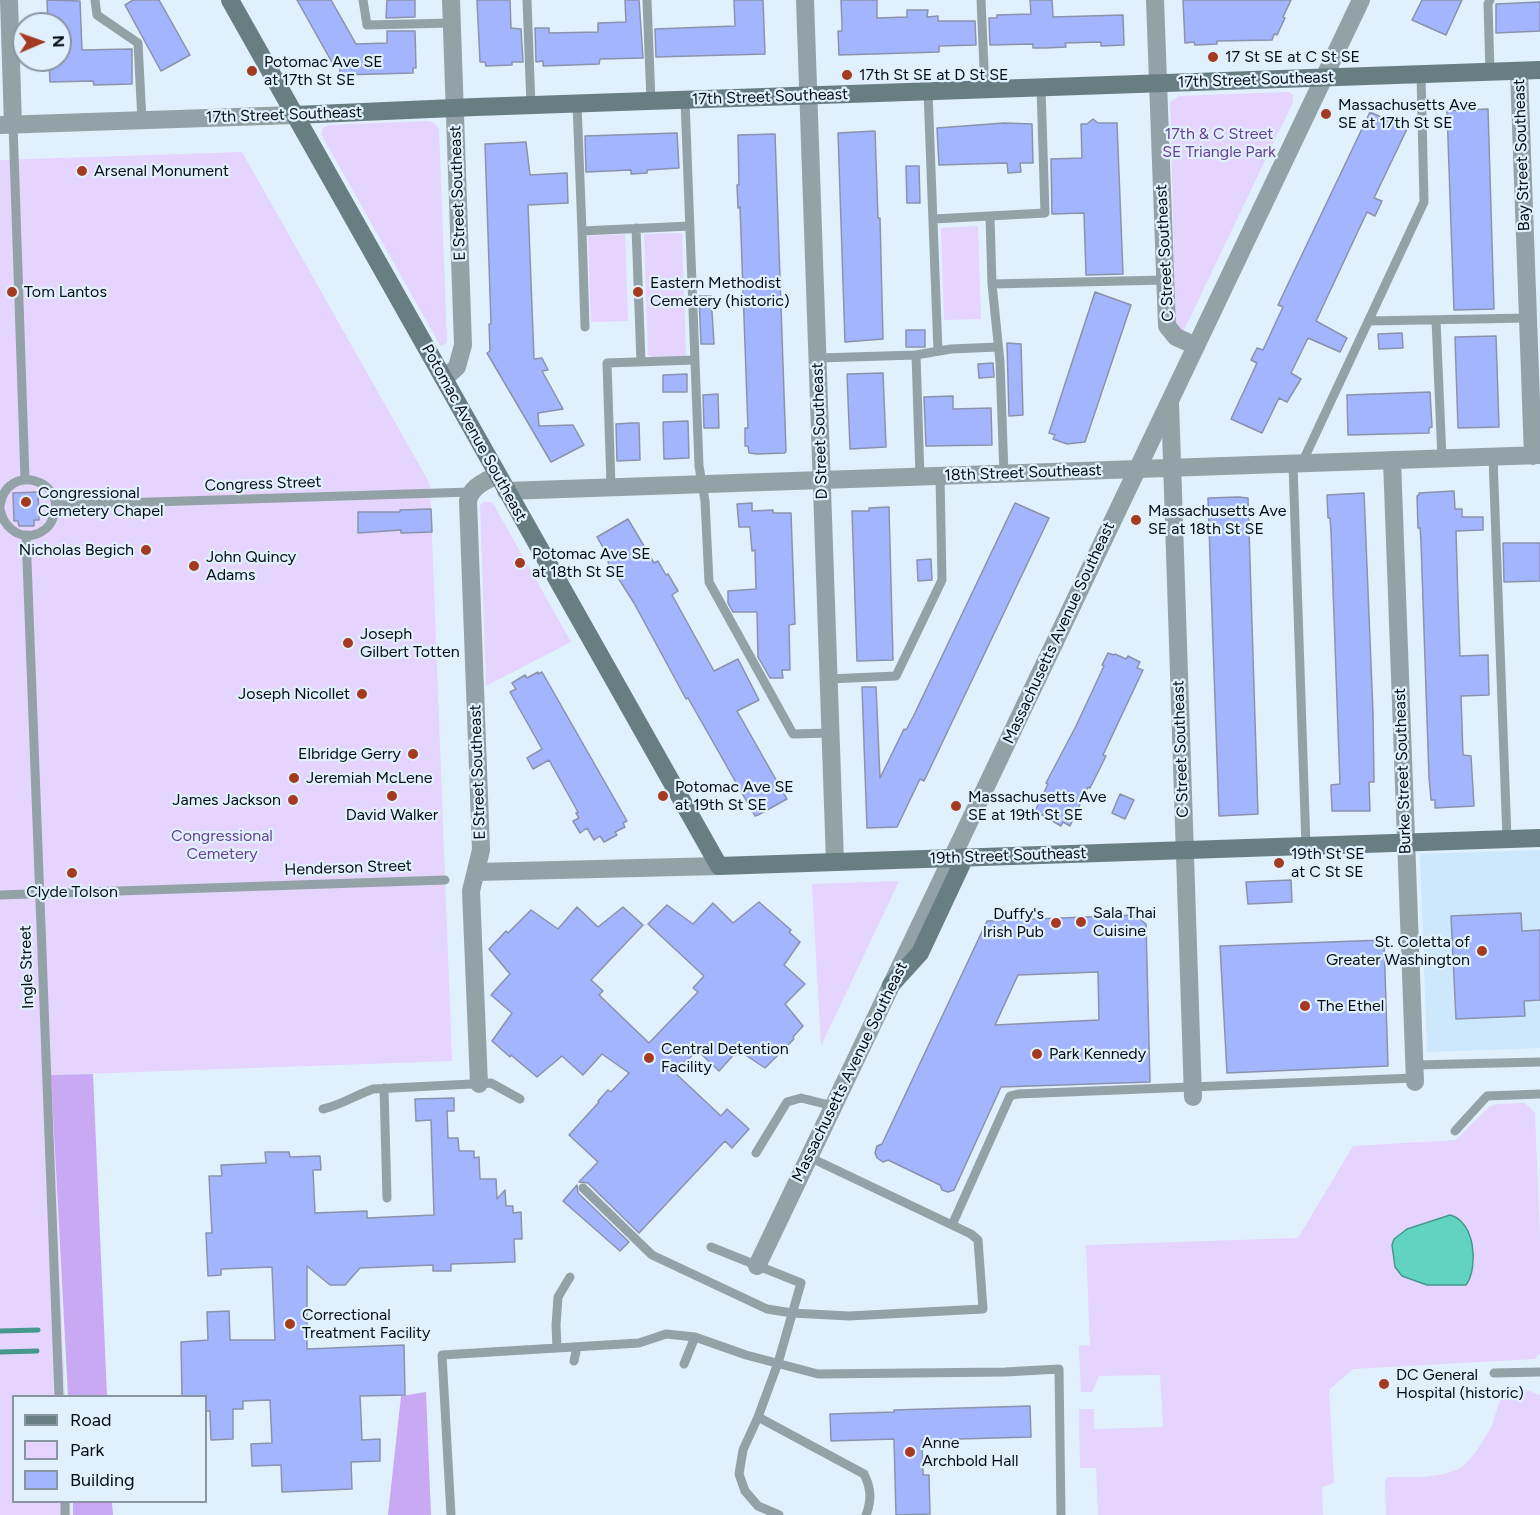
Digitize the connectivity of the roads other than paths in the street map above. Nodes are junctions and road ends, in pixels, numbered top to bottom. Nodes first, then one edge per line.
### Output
1 (9, 0) edge
2 (95, 0) edge
3 (230, 0) edge
4 (363, 0) edge
5 (451, 0) edge
6 (527, 0) edge
7 (647, 0) edge
8 (805, 0) edge
9 (981, 0) edge
10 (1155, 0) edge
11 (1361, 0) edge
12 (1490, 0) edge
13 (452, 23) junction
14 (1540, 70) edge
15 (1519, 71) junction
16 (1490, 72) junction
17 (1421, 75) junction
18 (1324, 78) junction
19 (1158, 84) junction
20 (1041, 88) junction
21 (985, 90) junction
22 (928, 92) junction
23 (808, 96) junction
24 (685, 100) junction
25 (651, 101) junction
26 (577, 104) junction
27 (531, 106) junction
28 (455, 108) junction
29 (295, 115) junction
30 (142, 121) junction
31 (7, 124) edge
32 (990, 216) junction
33 (934, 219) junction
34 (690, 226) junction
35 (636, 228) junction
36 (582, 231) junction
37 (1165, 280) junction
38 (992, 284) junction
39 (1528, 318) junction
40 (1436, 320) junction
41 (1368, 321) junction
42 (585, 327) dead end
43 (1196, 346) junction
44 (998, 347) junction
45 (938, 351) junction
46 (916, 355) junction
47 (818, 358) junction
48 (695, 360) junction
49 (641, 362) junction
50 (444, 379) junction
51 (1170, 402) junction
52 (1537, 456) edge
53 (1493, 457) junction
54 (1442, 459) junction
55 (1392, 460) junction
56 (1297, 463) junction
57 (1171, 468) junction
58 (1137, 469) junction
59 (1004, 474) junction
60 (940, 476) junction
61 (920, 477) junction
62 (24, 479) junction
63 (822, 480) junction
64 (502, 483) junction
65 (702, 483) junction
66 (611, 486) junction
67 (471, 492) junction
68 (56, 505) junction
69 (0, 508) edge
70 (26, 535) junction
71 (829, 679) junction
72 (830, 733) junction
73 (1540, 838) edge
74 (1507, 839) junction
75 (1406, 842) junction
76 (1306, 846) junction
77 (1185, 850) junction
78 (958, 858) junction
79 (835, 862) junction
80 (719, 866) junction
81 (476, 872) junction
82 (445, 880) dead end
83 (40, 894) junction
84 (0, 895) edge
85 (1540, 1062) edge
86 (1414, 1075) junction
87 (479, 1084) junction
88 (384, 1088) junction
89 (1193, 1092) junction
90 (1540, 1094) edge
91 (520, 1099) dead end
92 (833, 1106) junction
93 (323, 1109) dead end
94 (1455, 1131) dead end
95 (756, 1153) dead end
96 (809, 1157) junction
97 (583, 1188) dead end
98 (387, 1198) dead end
99 (952, 1225) junction
100 (711, 1247) dead end
101 (757, 1266) junction
102 (570, 1276) dead end
103 (792, 1313) junction
104 (695, 1337) junction
105 (577, 1347) junction
106 (557, 1348) junction
107 (574, 1361) dead end
108 (778, 1363) junction
109 (684, 1364) dead end
110 (1540, 1372) edge
111 (1494, 1373) dead end
112 (59, 1395) edge
113 (758, 1417) junction
114 (451, 1515) edge
115 (780, 1515) edge
116 (866, 1515) edge
117 (1061, 1515) edge

1 - 31 street
2 - 30 lane
3 - 29 main road, Potomac Avenue Southeast
4 - 13 lane
5 - 13 street, E Street Southeast
6 - 27 lane
7 - 25 lane
8 - 23 street, D Street Southeast
9 - 21 lane
10 - 19 street, C Street Southeast
11 - 18 street, Massachusetts Avenue Southeast
12 - 16 lane
13 - 28 street, E Street Southeast
14 - 15 main road, 17th Street Southeast
15 - 16 main road, 17th Street Southeast
15 - 39 street, Bay Street Southeast
16 - 17 main road, 17th Street Southeast
17 - 18 main road, 17th Street Southeast
17 - 41 lane
18 - 19 main road, 17th Street Southeast
18 - 43 street, Massachusetts Avenue Southeast
19 - 20 main road, 17th Street Southeast
19 - 37 street, C Street Southeast
20 - 21 main road, 17th Street Southeast
20 - 32 lane
21 - 22 main road, 17th Street Southeast
22 - 23 main road, 17th Street Southeast
22 - 33 lane
23 - 24 main road, 17th Street Southeast
23 - 47 street, D Street Southeast
24 - 25 main road, 17th Street Southeast
24 - 34 lane
25 - 26 main road, 17th Street Southeast
26 - 27 main road, 17th Street Southeast
26 - 36 lane
27 - 28 main road, 17th Street Southeast
28 - 29 main road, 17th Street Southeast
28 - 50 street, E Street Southeast
29 - 30 street, 17th Street Southeast
29 - 50 main road, Potomac Avenue Southeast
30 - 31 street, 17th Street Southeast
31 - 62 lane
32 - 33 lane
32 - 38 lane
33 - 45 lane
34 - 35 lane
34 - 48 lane
35 - 36 lane
35 - 49 lane
36 - 42 lane
37 - 38 lane
37 - 43 street, C Street Southeast
38 - 44 lane
39 - 40 lane
39 - 52 street, Bay Street Southeast
40 - 41 lane
40 - 54 lane
41 - 56 lane
43 - 51 street, Massachusetts Avenue Southeast
44 - 45 lane
44 - 59 lane
45 - 46 lane
46 - 47 lane
46 - 61 lane
47 - 63 street, D Street Southeast
48 - 49 lane
48 - 65 lane
49 - 66 lane
50 - 64 main road, Potomac Avenue Southeast
51 - 57 street, C Street Southeast
51 - 58 street, Massachusetts Avenue Southeast
52 - 53 street, 18th Street Southeast
53 - 54 street, 18th Street Southeast
53 - 74 lane
54 - 55 street, 18th Street Southeast
55 - 56 street, 18th Street Southeast
55 - 75 street, Burke Street Southeast
56 - 57 street, 18th Street Southeast
56 - 76 lane
57 - 58 street, 18th Street Southeast
57 - 77 street, C Street Southeast
58 - 59 street, 18th Street Southeast
58 - 78 street, Massachusetts Avenue Southeast
59 - 60 street, 18th Street Southeast
60 - 61 street, 18th Street Southeast
60 - 71 lane
61 - 63 street, 18th Street Southeast
62 - 68 lane
62 - 69 lane
63 - 65 street, 18th Street Southeast
63 - 71 street, D Street Southeast
64 - 66 street, 18th Street Southeast
64 - 67 street
64 - 80 main road, Potomac Avenue Southeast
65 - 66 street, 18th Street Southeast
65 - 72 lane
67 - 68 lane, Congress Street
67 - 81 street, E Street Southeast
68 - 70 lane
69 - 70 lane
70 - 83 lane, Ingle Street
71 - 72 street, D Street Southeast
72 - 79 street, D Street Southeast
73 - 74 main road, 19th Street Southeast
74 - 75 main road, 19th Street Southeast
75 - 76 main road, 19th Street Southeast
75 - 86 street, Burke Street Southeast
76 - 77 main road, 19th Street Southeast
77 - 78 main road, 19th Street Southeast
77 - 89 street, C Street Southeast
78 - 79 main road, 19th Street Southeast
78 - 92 street, Massachusetts Avenue Southeast
79 - 80 main road, 19th Street Southeast
80 - 81 street, 19th Street Southeast
81 - 87 street, E Street Southeast
82 - 83 lane, Henderson Street
83 - 84 lane, Henderson Street
83 - 112 lane, Ingle Street
85 - 86 lane
86 - 89 lane
87 - 88 lane
87 - 91 lane
88 - 93 lane
88 - 98 lane
89 - 99 lane
90 - 94 lane
92 - 95 lane
92 - 96 street, Massachusetts Avenue Southeast
96 - 99 lane
96 - 101 street, Massachusetts Avenue Southeast
97 - 103 lane
99 - 103 lane
100 - 101 lane
101 - 103 lane
102 - 106 lane
103 - 108 lane
104 - 105 lane
104 - 108 lane
104 - 109 lane
105 - 106 lane
105 - 107 lane
106 - 114 lane
108 - 113 lane
108 - 117 lane
110 - 111 lane
113 - 115 lane
113 - 116 lane

